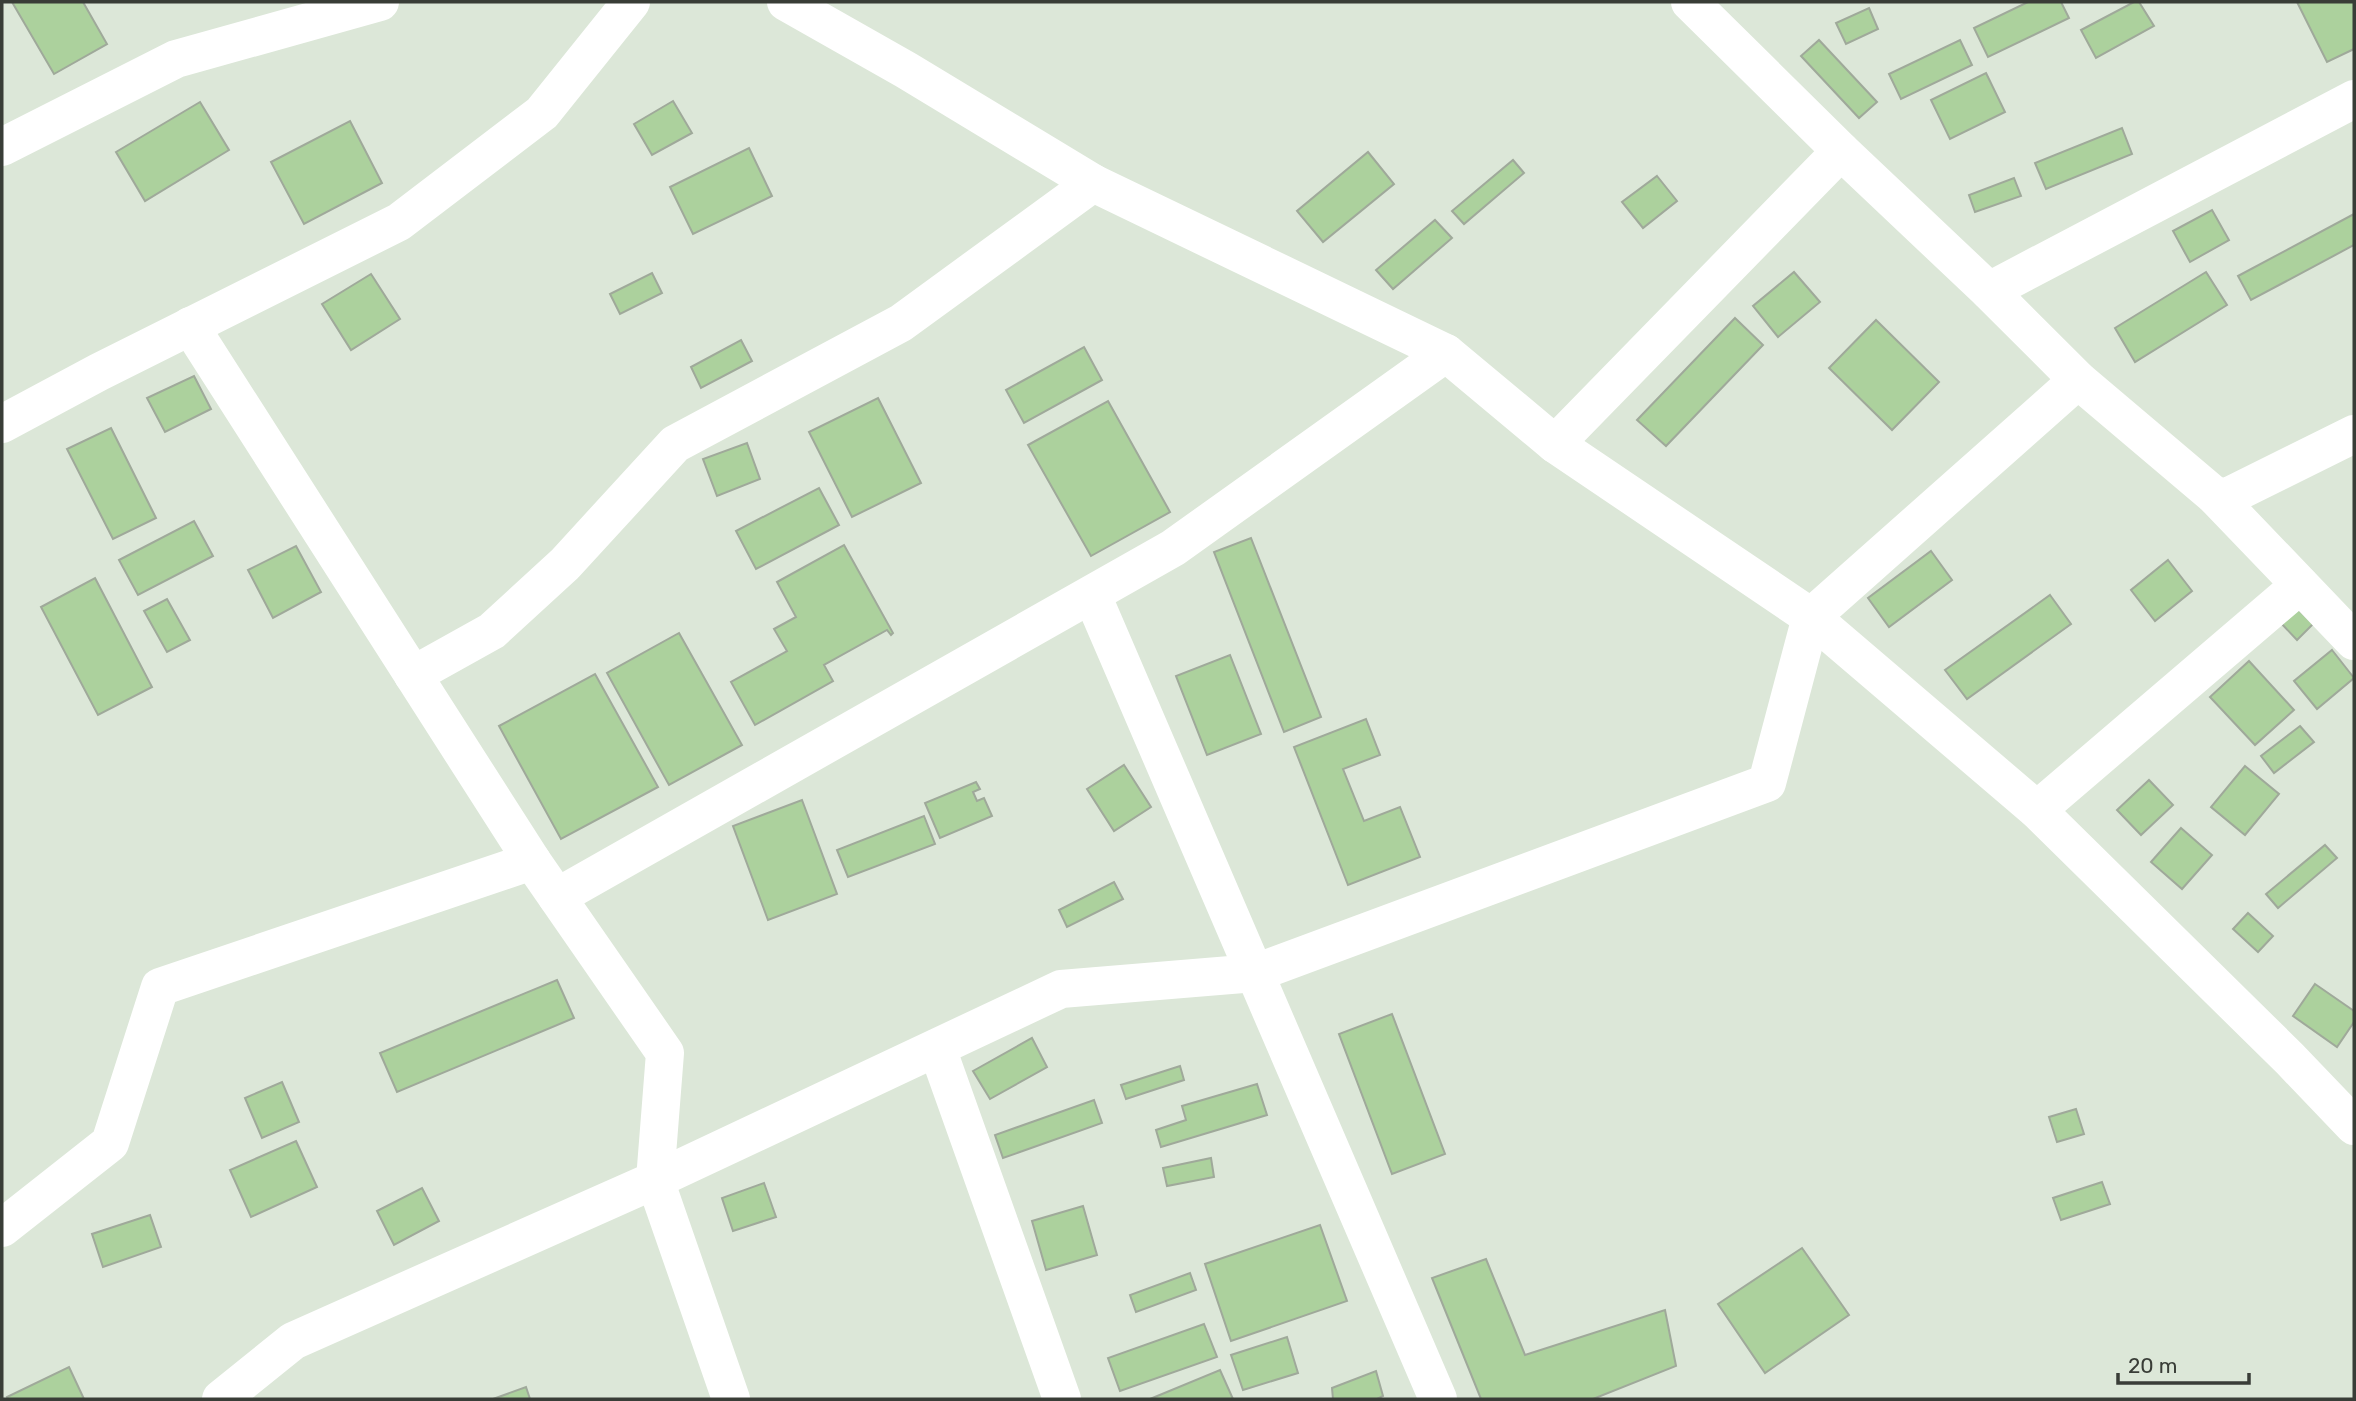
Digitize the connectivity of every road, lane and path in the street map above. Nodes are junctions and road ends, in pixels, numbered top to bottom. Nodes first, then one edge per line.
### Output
1 (380, 2) edge
2 (631, 2) edge
3 (786, 2) edge
4 (1699, 3) edge
5 (2354, 99) edge
6 (2, 147) edge
7 (1842, 151) junction
8 (1093, 183) junction
9 (1989, 291) junction
10 (190, 326) junction
11 (1446, 353) junction
12 (2078, 380) junction
13 (2, 424) edge
14 (2354, 434) edge
15 (1555, 444) junction
16 (2215, 496) junction
17 (2300, 585) junction
18 (1091, 595) junction
19 (1811, 617) junction
20 (2354, 641) edge
21 (413, 675) junction
22 (2038, 810) junction
23 (532, 861) junction
24 (557, 897) junction
25 (1255, 972) junction
26 (937, 1048) junction
27 (2354, 1126) edge
28 (655, 1180) junction
29 (2, 1228) edge
30 (221, 1399) edge
31 (731, 1399) edge
32 (1062, 1399) edge
33 (1438, 1399) edge

1 - 6 street
2 - 10 street
3 - 8 street
4 - 7 street
5 - 9 street
7 - 9 street
7 - 15 street
8 - 11 street
8 - 21 street
9 - 12 street
10 - 13 street
10 - 21 street
11 - 15 street
11 - 18 street
12 - 16 street
12 - 19 street
14 - 16 street
15 - 19 street
16 - 17 street
17 - 20 street
17 - 22 street
18 - 24 street
18 - 25 street
19 - 22 street
19 - 25 street
21 - 23 street
22 - 27 street
23 - 24 street
23 - 29 street
24 - 28 street
25 - 26 street
25 - 33 street
26 - 28 street
26 - 32 street
28 - 30 street
28 - 31 street

